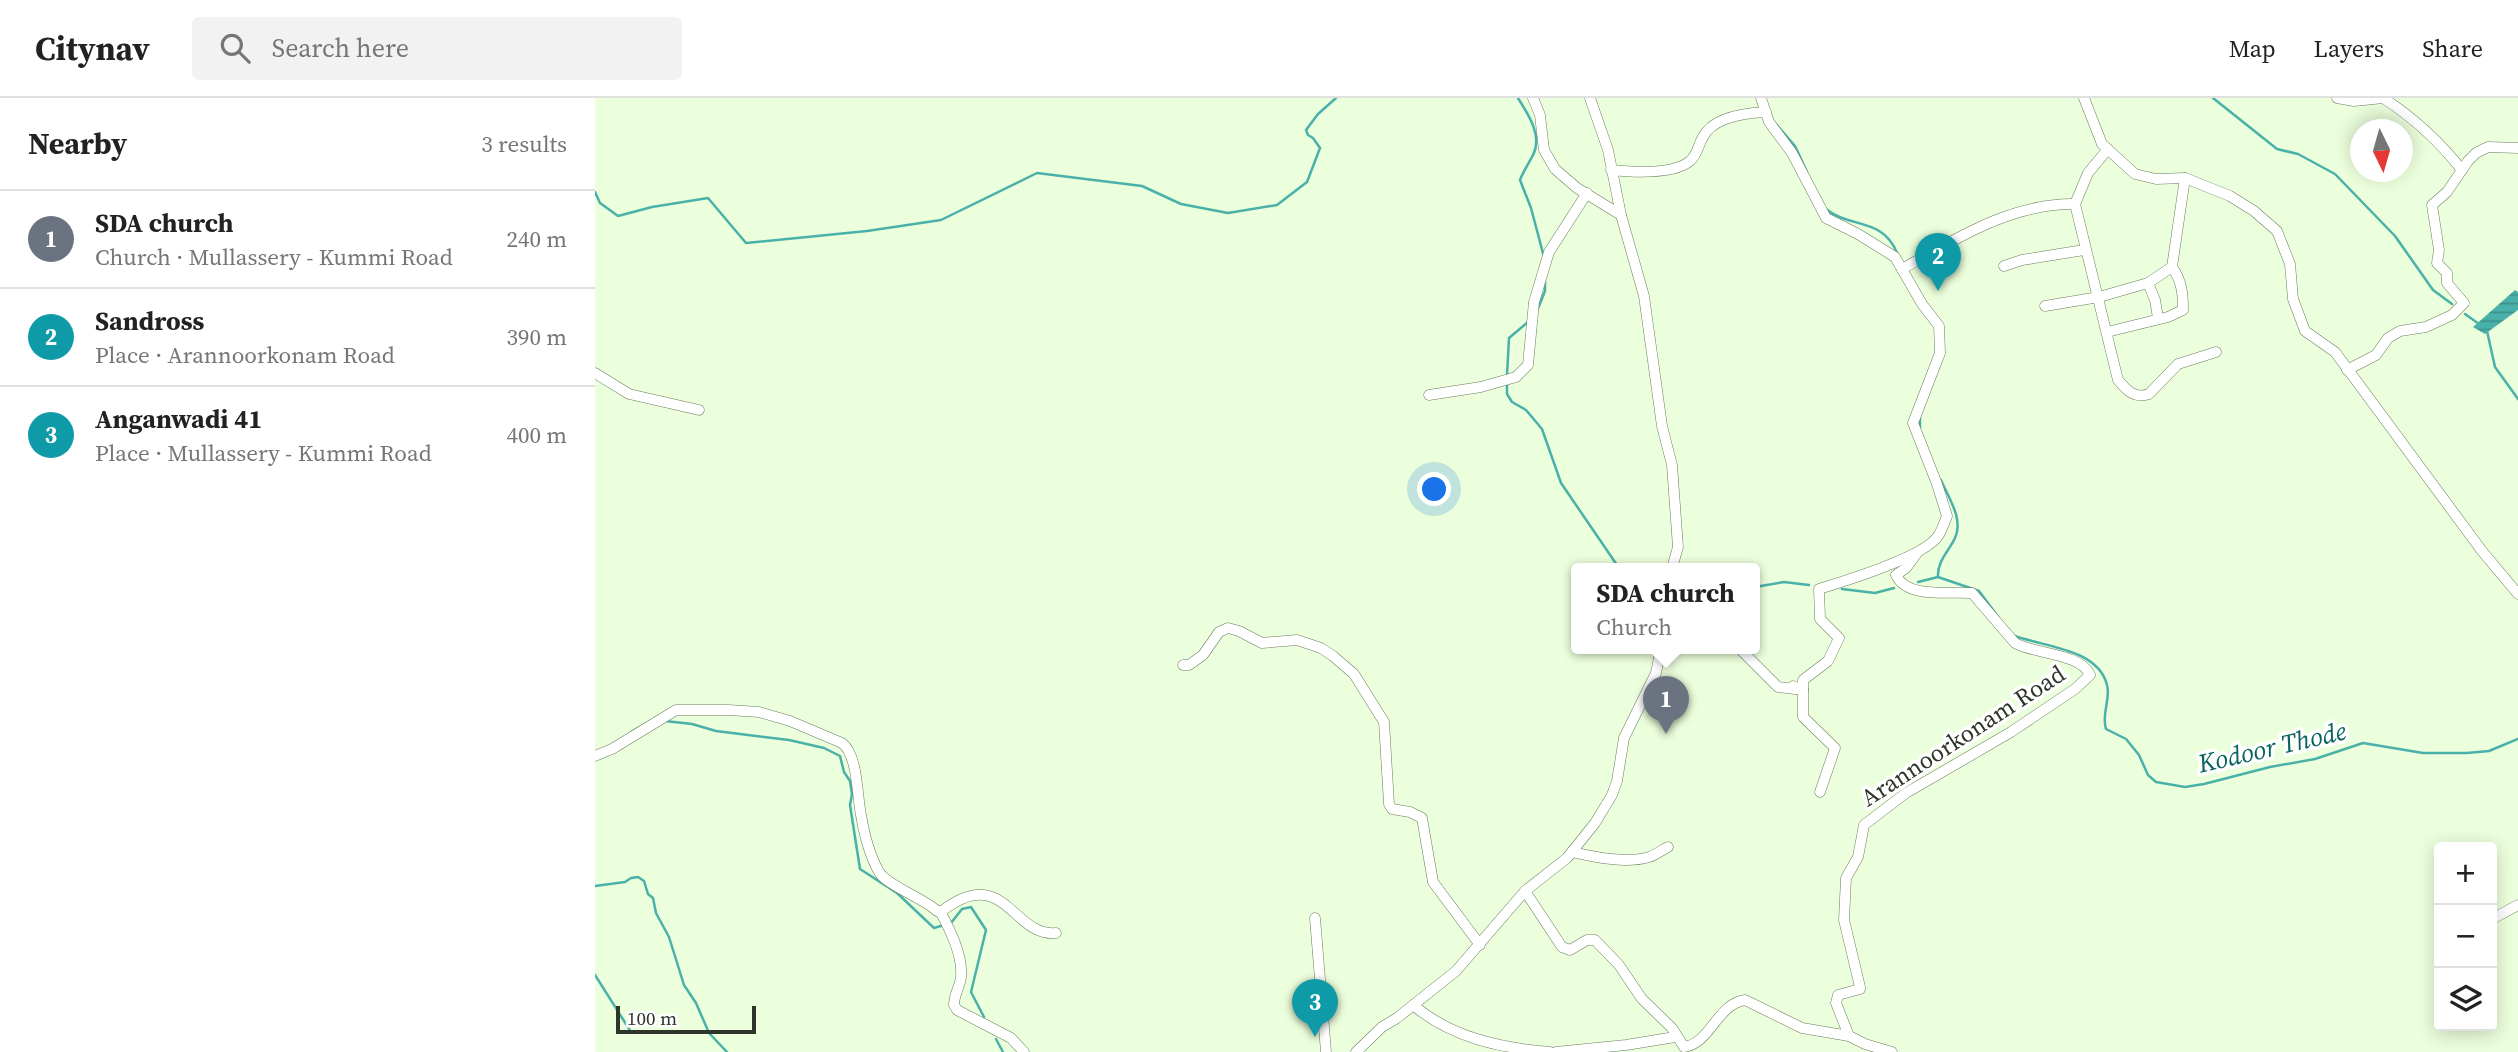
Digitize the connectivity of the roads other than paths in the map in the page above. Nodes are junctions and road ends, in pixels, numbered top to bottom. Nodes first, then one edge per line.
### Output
1 (1533, 98) edge
2 (1590, 98) edge
3 (1761, 98) edge
4 (2084, 98) edge
5 (2342, 99) edge
6 (1766, 112) junction
7 (2518, 148) edge
8 (2108, 149) junction
9 (1611, 170) junction
10 (2462, 170) junction
11 (2185, 178) junction
12 (1587, 193) junction
13 (2075, 204) junction
14 (1621, 215) junction
15 (2084, 250) junction
16 (2004, 266) dead end
17 (2172, 267) junction
18 (1902, 269) junction
19 (2148, 284) junction
20 (2099, 297) junction
21 (2045, 306) dead end
22 (2158, 318) junction
23 (2107, 332) junction
24 (2216, 352) dead end
25 (2347, 370) junction
26 (595, 373) edge
27 (1429, 395) dead end
28 (699, 410) dead end
29 (1920, 550) junction
30 (1673, 563) edge
31 (2518, 594) edge
32 (1660, 654) edge
33 (1745, 654) edge
34 (1183, 665) dead end
35 (1798, 688) junction
36 (595, 756) edge
37 (1820, 792) dead end
38 (1668, 847) dead end
39 (1572, 852) junction
40 (1525, 891) junction
41 (2518, 905) edge
42 (937, 909) junction
43 (2497, 916) edge
44 (1315, 918) dead end
45 (1056, 933) dead end
46 (1480, 945) junction
47 (1413, 1004) junction
48 (1849, 1036) junction
49 (1675, 1037) junction
50 (1024, 1052) edge
51 (1326, 1052) edge
52 (1356, 1052) edge
53 (1550, 1052) edge
54 (1556, 1052) edge
55 (1892, 1052) edge

1 - 12 street
2 - 9 street
3 - 6 street, Arannoorkonam Road
4 - 8 street
5 - 10 street
6 - 9 street
6 - 18 street, Arannoorkonam Road
7 - 10 street
8 - 11 street
8 - 13 street
9 - 14 street
10 - 25 street
11 - 17 street
11 - 25 street
12 - 14 street
12 - 27 street
13 - 15 street
13 - 18 street
14 - 30 street
15 - 16 street
15 - 20 street
17 - 19 street
17 - 22 street
18 - 29 street, Arannoorkonam Road
19 - 20 street
19 - 22 street
20 - 21 street
20 - 23 street
22 - 23 street
23 - 24 street
25 - 31 street
26 - 28 street
29 - 35 street, Arannoorkonam Road
29 - 48 street, Arannoorkonam Road
32 - 39 street
33 - 35 street
34 - 46 street
35 - 37 street, Arannoorkonam Road
36 - 42 street
38 - 39 street
39 - 40 street
40 - 46 street
40 - 49 street
41 - 43 street
42 - 45 street
42 - 50 street
44 - 51 street
46 - 47 street
47 - 52 street
47 - 53 street
48 - 49 street
48 - 55 street
49 - 54 street

